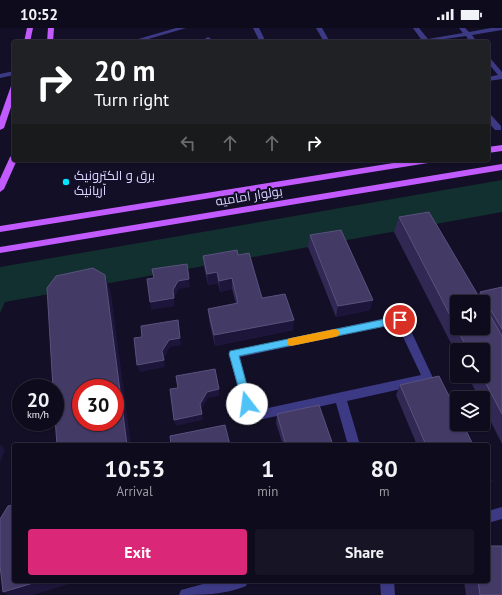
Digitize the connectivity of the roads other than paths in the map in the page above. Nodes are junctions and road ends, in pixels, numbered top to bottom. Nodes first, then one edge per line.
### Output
1 (30, 28) edge
2 (51, 28) edge
3 (155, 28) edge
4 (183, 28) edge
5 (256, 28) edge
6 (319, 28) edge
7 (416, 28) edge
8 (462, 28) edge
9 (502, 28) edge
10 (468, 34) junction
11 (157, 36) junction
12 (27, 40) edge
13 (50, 40) edge
14 (139, 40) edge
15 (262, 40) edge
16 (326, 40) edge
17 (425, 40) edge
18 (437, 40) edge
19 (472, 40) edge
20 (490, 62) edge
21 (12, 73) edge
22 (0, 76) edge
23 (502, 77) edge
24 (490, 79) edge
25 (12, 94) edge
26 (490, 119) edge
27 (0, 128) edge
28 (498, 128) dead end
29 (502, 148) edge
30 (490, 150) edge
31 (12, 162) edge
32 (416, 162) edge
33 (502, 167) edge
34 (0, 189) edge
35 (0, 229) edge
36 (0, 250) edge
37 (340, 397) junction
38 (353, 443) edge
39 (502, 513) edge
40 (490, 516) edge
41 (233, 583) edge
42 (387, 583) edge
43 (186, 595) edge
44 (388, 595) edge

1 - 12 main road
2 - 13 main road
3 - 11 street
4 - 11 street
5 - 15 street
6 - 16 street
7 - 17 street
8 - 10 street
9 - 10 street
10 - 18 street
10 - 19 street
11 - 14 street
20 - 23 street
21 - 22 street
23 - 24 street
25 - 27 main road
26 - 28 street
29 - 30 main road
31 - 34 main road
32 - 35 main road, بولوار امامیه
33 - 36 main road, بولوار امامیه
37 - 37 street
37 - 38 street
39 - 40 street
41 - 43 street
42 - 44 street

